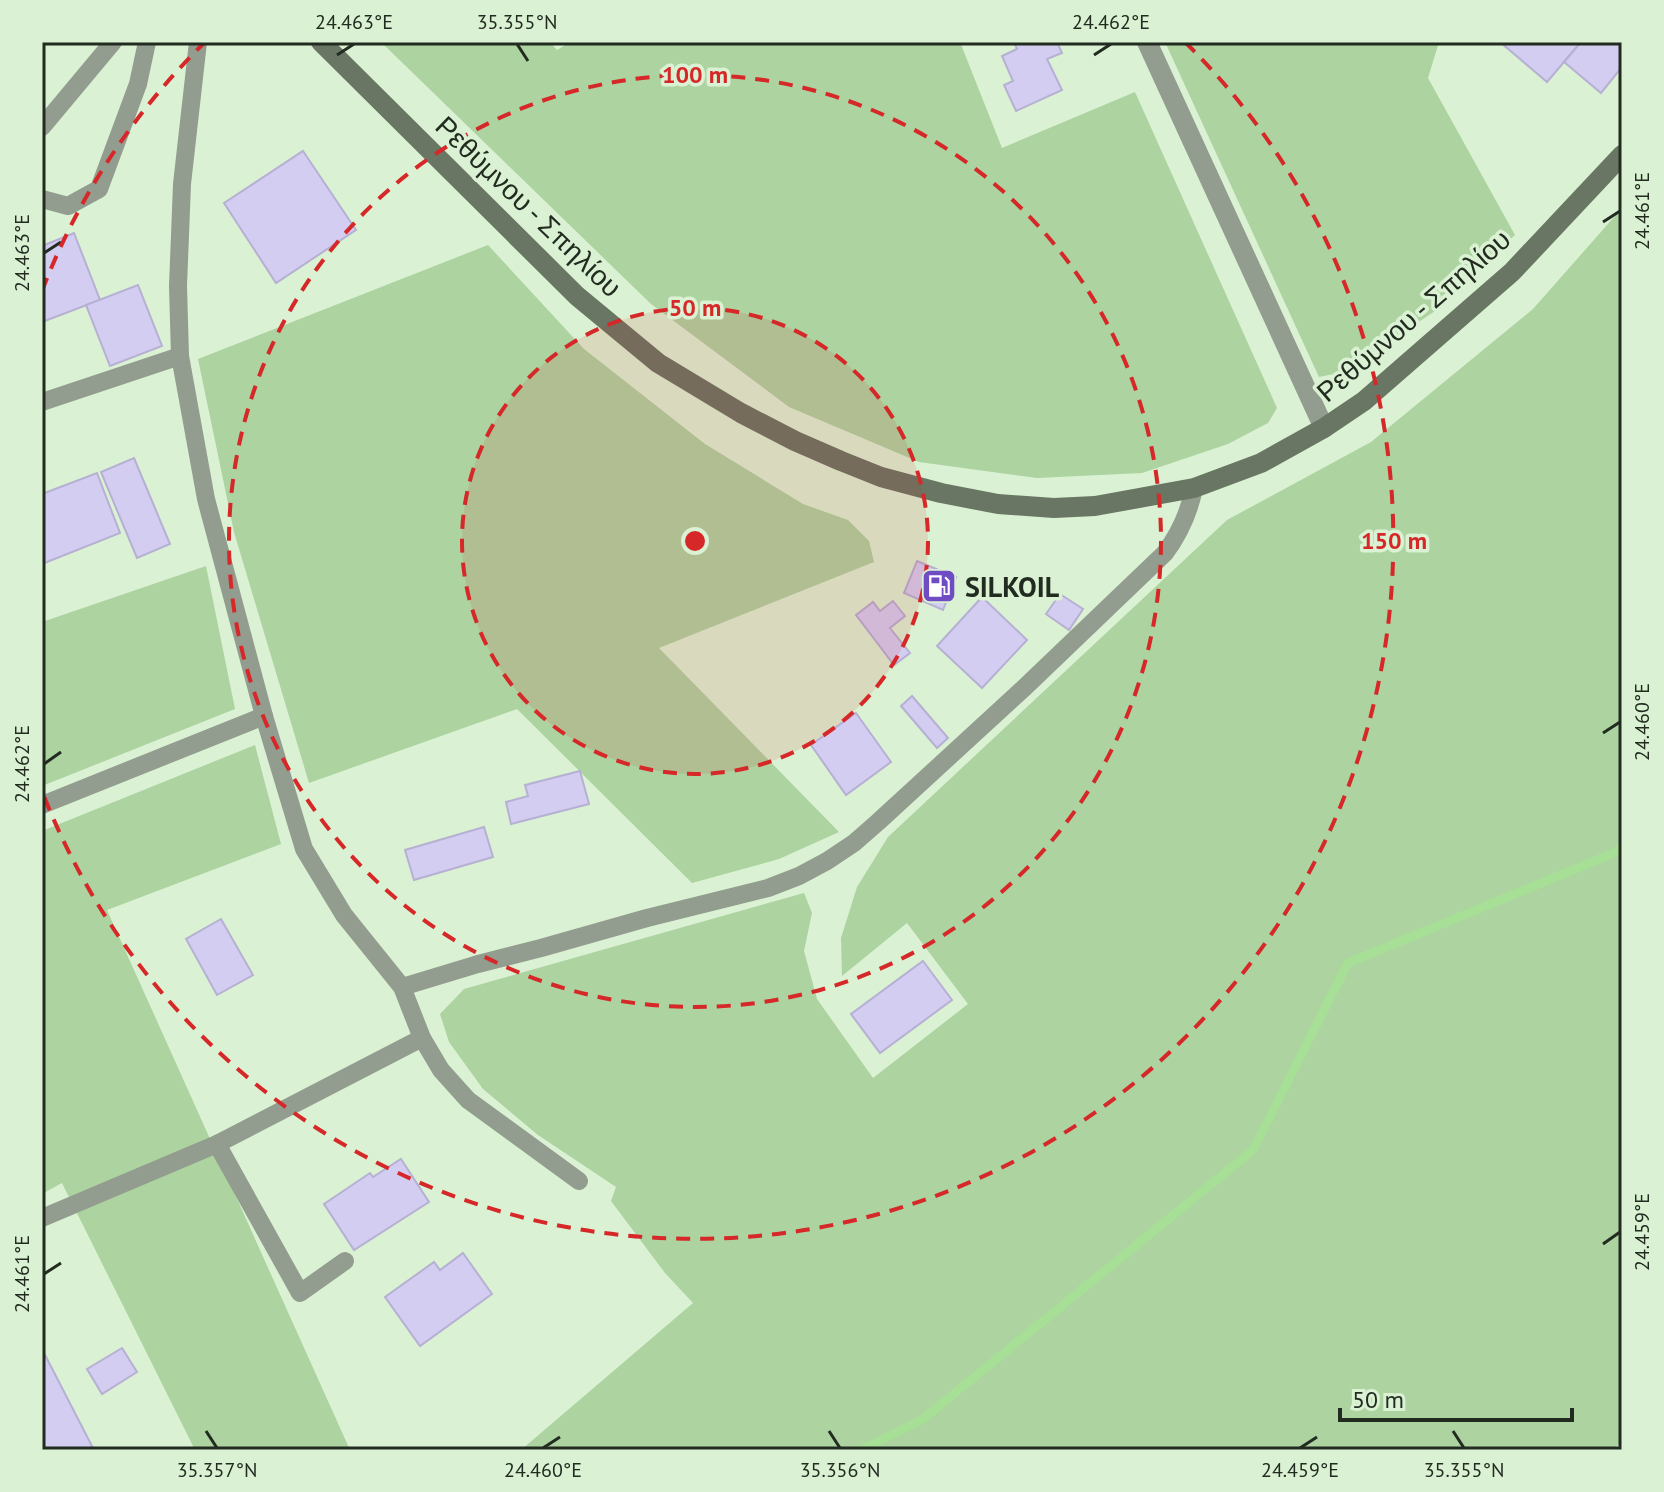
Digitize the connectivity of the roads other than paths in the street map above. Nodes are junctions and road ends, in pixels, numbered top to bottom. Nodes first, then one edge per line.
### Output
1 (113, 42) edge
2 (147, 42) edge
3 (198, 42) edge
4 (321, 42) edge
5 (1147, 42) edge
6 (42, 127) edge
7 (1622, 155) edge
8 (42, 199) edge
9 (180, 356) junction
10 (42, 402) edge
11 (1324, 428) junction
12 (1194, 488) junction
13 (264, 716) junction
14 (42, 805) edge
15 (402, 987) junction
16 (422, 1038) junction
17 (217, 1144) junction
18 (579, 1181) dead end
19 (42, 1218) edge
20 (345, 1261) dead end

1 - 6 lane
2 - 8 lane
3 - 9 lane
4 - 12 main road, Ρεθύμνου - Σπηλίου
5 - 11 street
7 - 11 main road, Ρεθύμνου - Σπηλίου
9 - 10 lane
9 - 13 lane
11 - 12 main road, Ρεθύμνου - Σπηλίου
12 - 15 lane
13 - 14 lane
13 - 15 lane
15 - 16 lane
16 - 17 lane
16 - 18 lane
17 - 19 lane
17 - 20 lane

